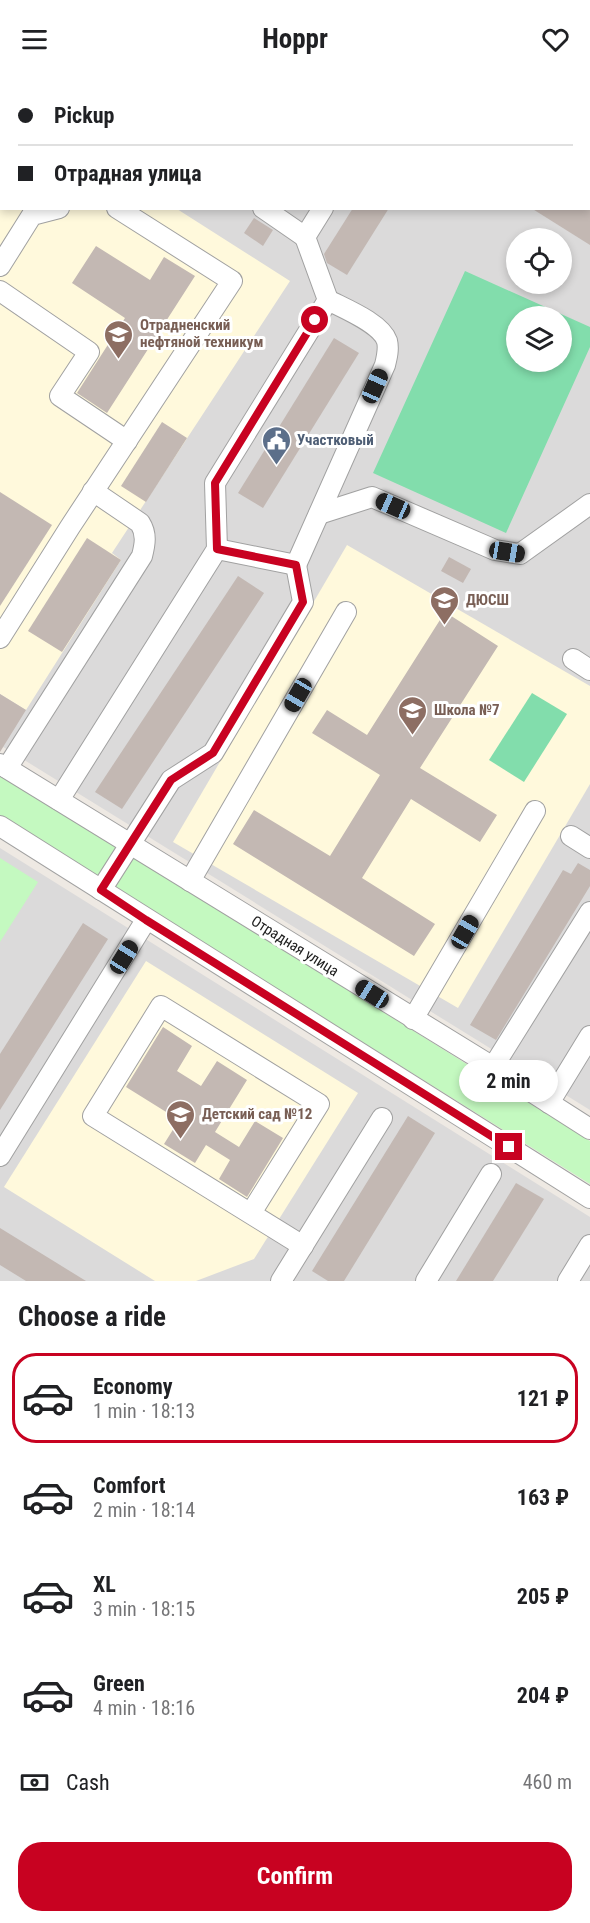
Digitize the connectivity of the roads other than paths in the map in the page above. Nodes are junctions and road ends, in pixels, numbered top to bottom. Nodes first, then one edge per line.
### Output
1 (51, 210) edge
2 (120, 210) edge
3 (266, 210) edge
4 (321, 210) edge
5 (305, 237) junction
6 (0, 266) edge
7 (0, 291) edge
8 (328, 300) junction
9 (127, 441) junction
10 (93, 491) junction
11 (590, 504) edge
12 (319, 514) junction
13 (217, 549) junction
14 (296, 565) junction
15 (346, 612) dead end
16 (0, 638) edge
17 (573, 659) dead end
18 (590, 670) edge
19 (3, 766) edge
20 (58, 800) junction
21 (536, 811) dead end
22 (0, 826) edge
23 (571, 836) dead end
24 (129, 844) junction
25 (590, 848) edge
26 (190, 881) junction
27 (101, 890) junction
28 (590, 912) edge
29 (146, 920) junction
30 (413, 1019) junction
31 (590, 1036) edge
32 (494, 1067) junction
33 (549, 1103) junction
34 (382, 1118) dead end
35 (590, 1129) edge
36 (0, 1156) edge
37 (491, 1174) dead end
38 (590, 1198) edge
39 (251, 1213) junction
40 (590, 1245) edge
41 (303, 1246) junction
42 (281, 1281) edge
43 (426, 1281) edge
44 (568, 1281) edge

1 - 6 street
2 - 9 street
3 - 5 street
4 - 5 street
5 - 8 street
7 - 9 street
8 - 12 street
8 - 13 street
9 - 10 street
10 - 16 street
10 - 19 street
11 - 12 street
12 - 14 street
13 - 14 street
13 - 20 street
14 - 24 street
15 - 26 street
17 - 18 street
19 - 20 street, Отрадная улица
20 - 24 street, Отрадная улица
21 - 30 street
22 - 27 street
23 - 25 street
24 - 26 street, Отрадная улица
24 - 27 street
26 - 30 street, Отрадная улица
27 - 29 street
28 - 32 street
29 - 36 street
29 - 38 street
30 - 32 street, Отрадная улица
31 - 33 street
32 - 33 street, Отрадная улица
33 - 35 street, Отрадная улица
34 - 41 street
37 - 43 street
39 - 39 street
39 - 41 street
40 - 44 street
41 - 42 street

